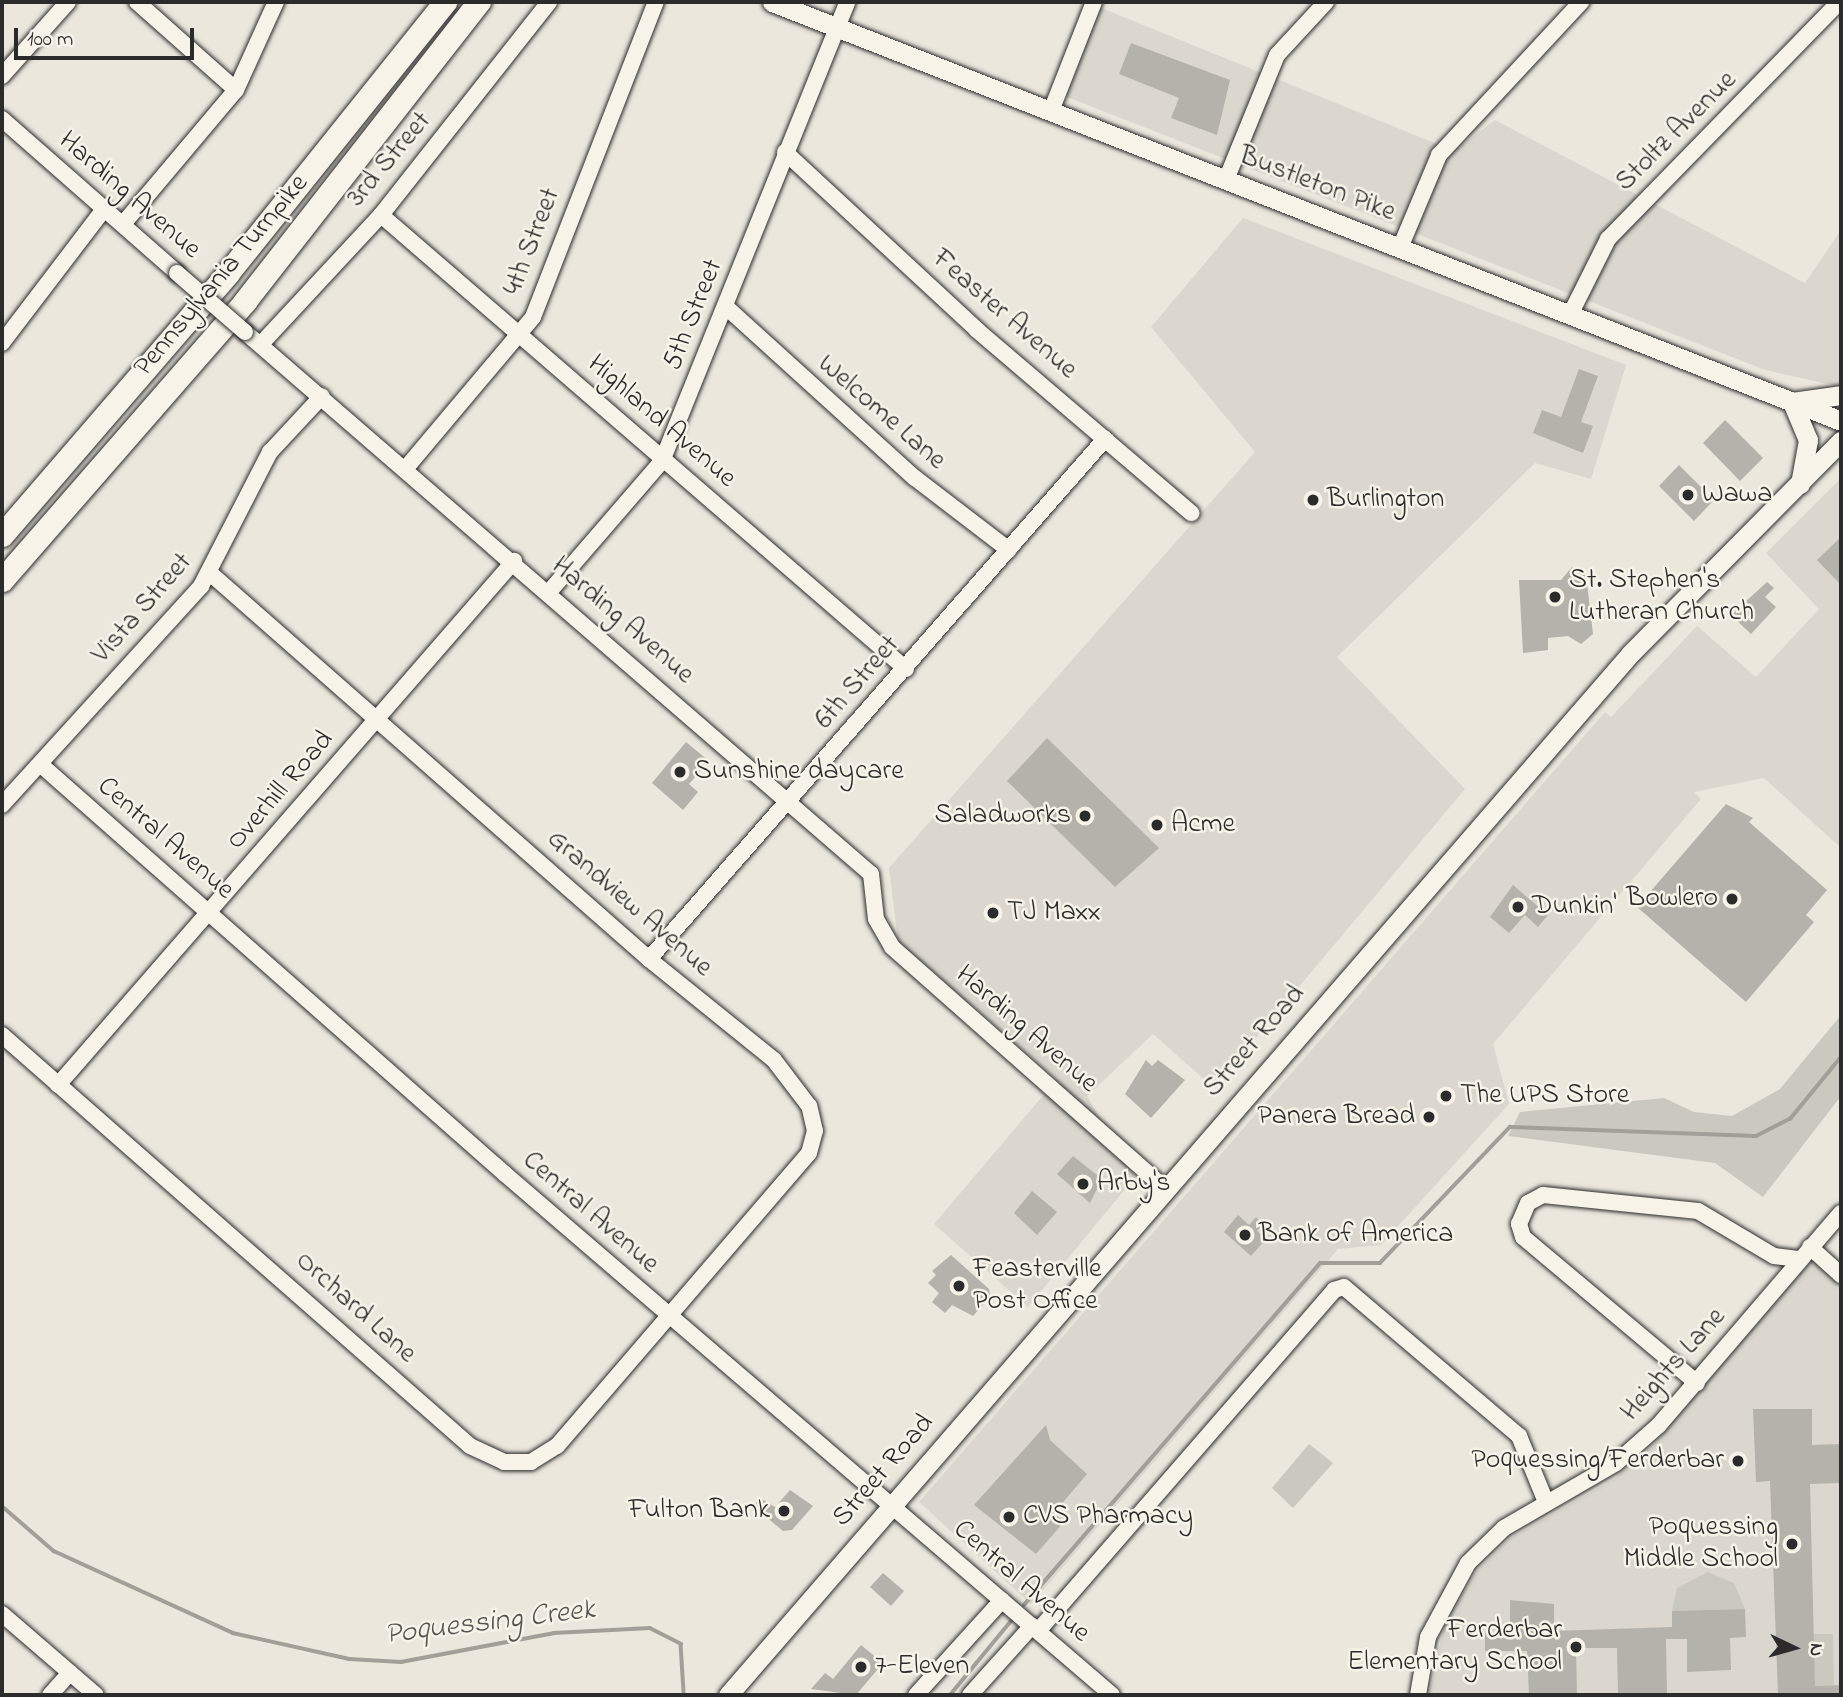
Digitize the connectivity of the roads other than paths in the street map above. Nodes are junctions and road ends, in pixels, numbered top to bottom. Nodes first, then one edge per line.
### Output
1 (68, 2) edge
2 (136, 2) edge
3 (276, 2) edge
4 (445, 2) edge
5 (479, 2) edge
6 (549, 2) edge
7 (656, 2) edge
8 (772, 2) edge
9 (847, 2) edge
10 (1094, 2) edge
11 (1326, 2) edge
12 (1581, 2) edge
13 (1839, 2) edge
14 (836, 26) junction
15 (2, 76) edge
16 (236, 90) junction
17 (1051, 111) junction
18 (2, 119) edge
19 (785, 152) junction
20 (1226, 180) junction
21 (104, 209) junction
22 (381, 215) junction
23 (123, 224) junction
24 (1400, 248) junction
25 (725, 306) junction
26 (1570, 313) junction
27 (521, 337) junction
28 (2, 343) edge
29 (261, 344) junction
30 (1841, 395) edge
31 (322, 396) junction
32 (1792, 402) junction
33 (1841, 421) edge
34 (1105, 439) junction
35 (1841, 441) edge
36 (662, 461) junction
37 (1841, 461) edge
38 (406, 468) junction
39 (1799, 485) junction
40 (1191, 513) dead end
41 (2, 536) edge
42 (1009, 550) junction
43 (514, 561) junction
44 (210, 573) junction
45 (2, 580) edge
46 (549, 592) junction
47 (906, 669) junction
48 (379, 718) junction
49 (40, 764) junction
50 (789, 803) junction
51 (2, 805) edge
52 (212, 915) junction
53 (649, 959) junction
54 (2, 1035) edge
55 (58, 1085) junction
56 (1166, 1189) junction
57 (1841, 1213) edge
58 (1805, 1253) junction
59 (1841, 1275) edge
60 (670, 1317) junction
61 (1698, 1383) junction
62 (1546, 1502) junction
63 (891, 1506) junction
64 (1002, 1600) junction
65 (2, 1614) edge
66 (1035, 1628) junction
67 (70, 1672) junction
68 (50, 1695) edge
69 (96, 1695) edge
70 (728, 1695) edge
71 (916, 1695) edge
72 (970, 1695) edge
73 (1112, 1695) edge
74 (1418, 1695) edge

1 - 15 street
2 - 16 street
3 - 16 street
4 - 41 highway, Pennsylvania Turnpike
5 - 45 highway, Pennsylvania Turnpike
6 - 22 street, 3rd Street
7 - 27 street, 4th Street
8 - 14 main road, Bustleton Pike
9 - 14 street, 5th Street
10 - 17 street
11 - 20 street
12 - 24 street
13 - 26 street, Stoltz Avenue
14 - 17 main road, Bustleton Pike
14 - 19 street, 5th Street
16 - 23 street
17 - 20 main road, Bustleton Pike
18 - 21 street, Harding Avenue
19 - 25 street, 5th Street
19 - 34 street, Feaster Avenue
20 - 24 main road, Bustleton Pike
21 - 23 street, Harding Avenue
21 - 28 street
22 - 27 street, Highland Avenue
22 - 29 street, 3rd Street
23 - 29 street, Harding Avenue, bridge
24 - 26 main road, Bustleton Pike
25 - 36 street, 5th Street
25 - 42 street, Welcome Lane
26 - 32 main road, Bustleton Pike
27 - 36 street, Highland Avenue
27 - 38 street, 4th Street
29 - 31 street, Harding Avenue
30 - 32 main road
31 - 38 street, Harding Avenue
31 - 44 street, Vista Street
32 - 33 main road, Bustleton Pike
32 - 39 main road
34 - 40 street, Feaster Avenue
34 - 42 street, 6th Street
35 - 39 main road, Street Road
36 - 46 street, 5th Street
36 - 47 street, Highland Avenue
37 - 39 main road
38 - 43 street, Harding Avenue
39 - 56 main road, Street Road
42 - 47 street, 6th Street
43 - 46 street, Harding Avenue
43 - 48 street, Overhill Road
44 - 48 street, Grandview Avenue
44 - 49 street, Vista Street
46 - 50 street, Harding Avenue
47 - 50 street, 6th Street
48 - 52 street, Overhill Road
48 - 53 street, Grandview Avenue
49 - 51 street, Vista Street
49 - 52 street, Central Avenue
50 - 53 street, 6th Street
50 - 56 street, Harding Avenue
52 - 55 street, Overhill Road
52 - 60 street, Central Avenue
53 - 60 street, Grandview Avenue
54 - 55 street, Orchard Lane
55 - 60 street, Orchard Lane
56 - 63 main road, Street Road
57 - 58 street, Heights Lane
58 - 59 street
58 - 61 street, Heights Lane
58 - 61 street
60 - 63 street, Central Avenue
61 - 62 street, Heights Lane
62 - 66 street
62 - 74 street, Heights Lane
63 - 64 street, Central Avenue
63 - 70 main road, Street Road
64 - 66 street, Central Avenue
64 - 71 street
65 - 67 street
66 - 72 street
66 - 73 street, Central Avenue
67 - 68 street
67 - 69 street

